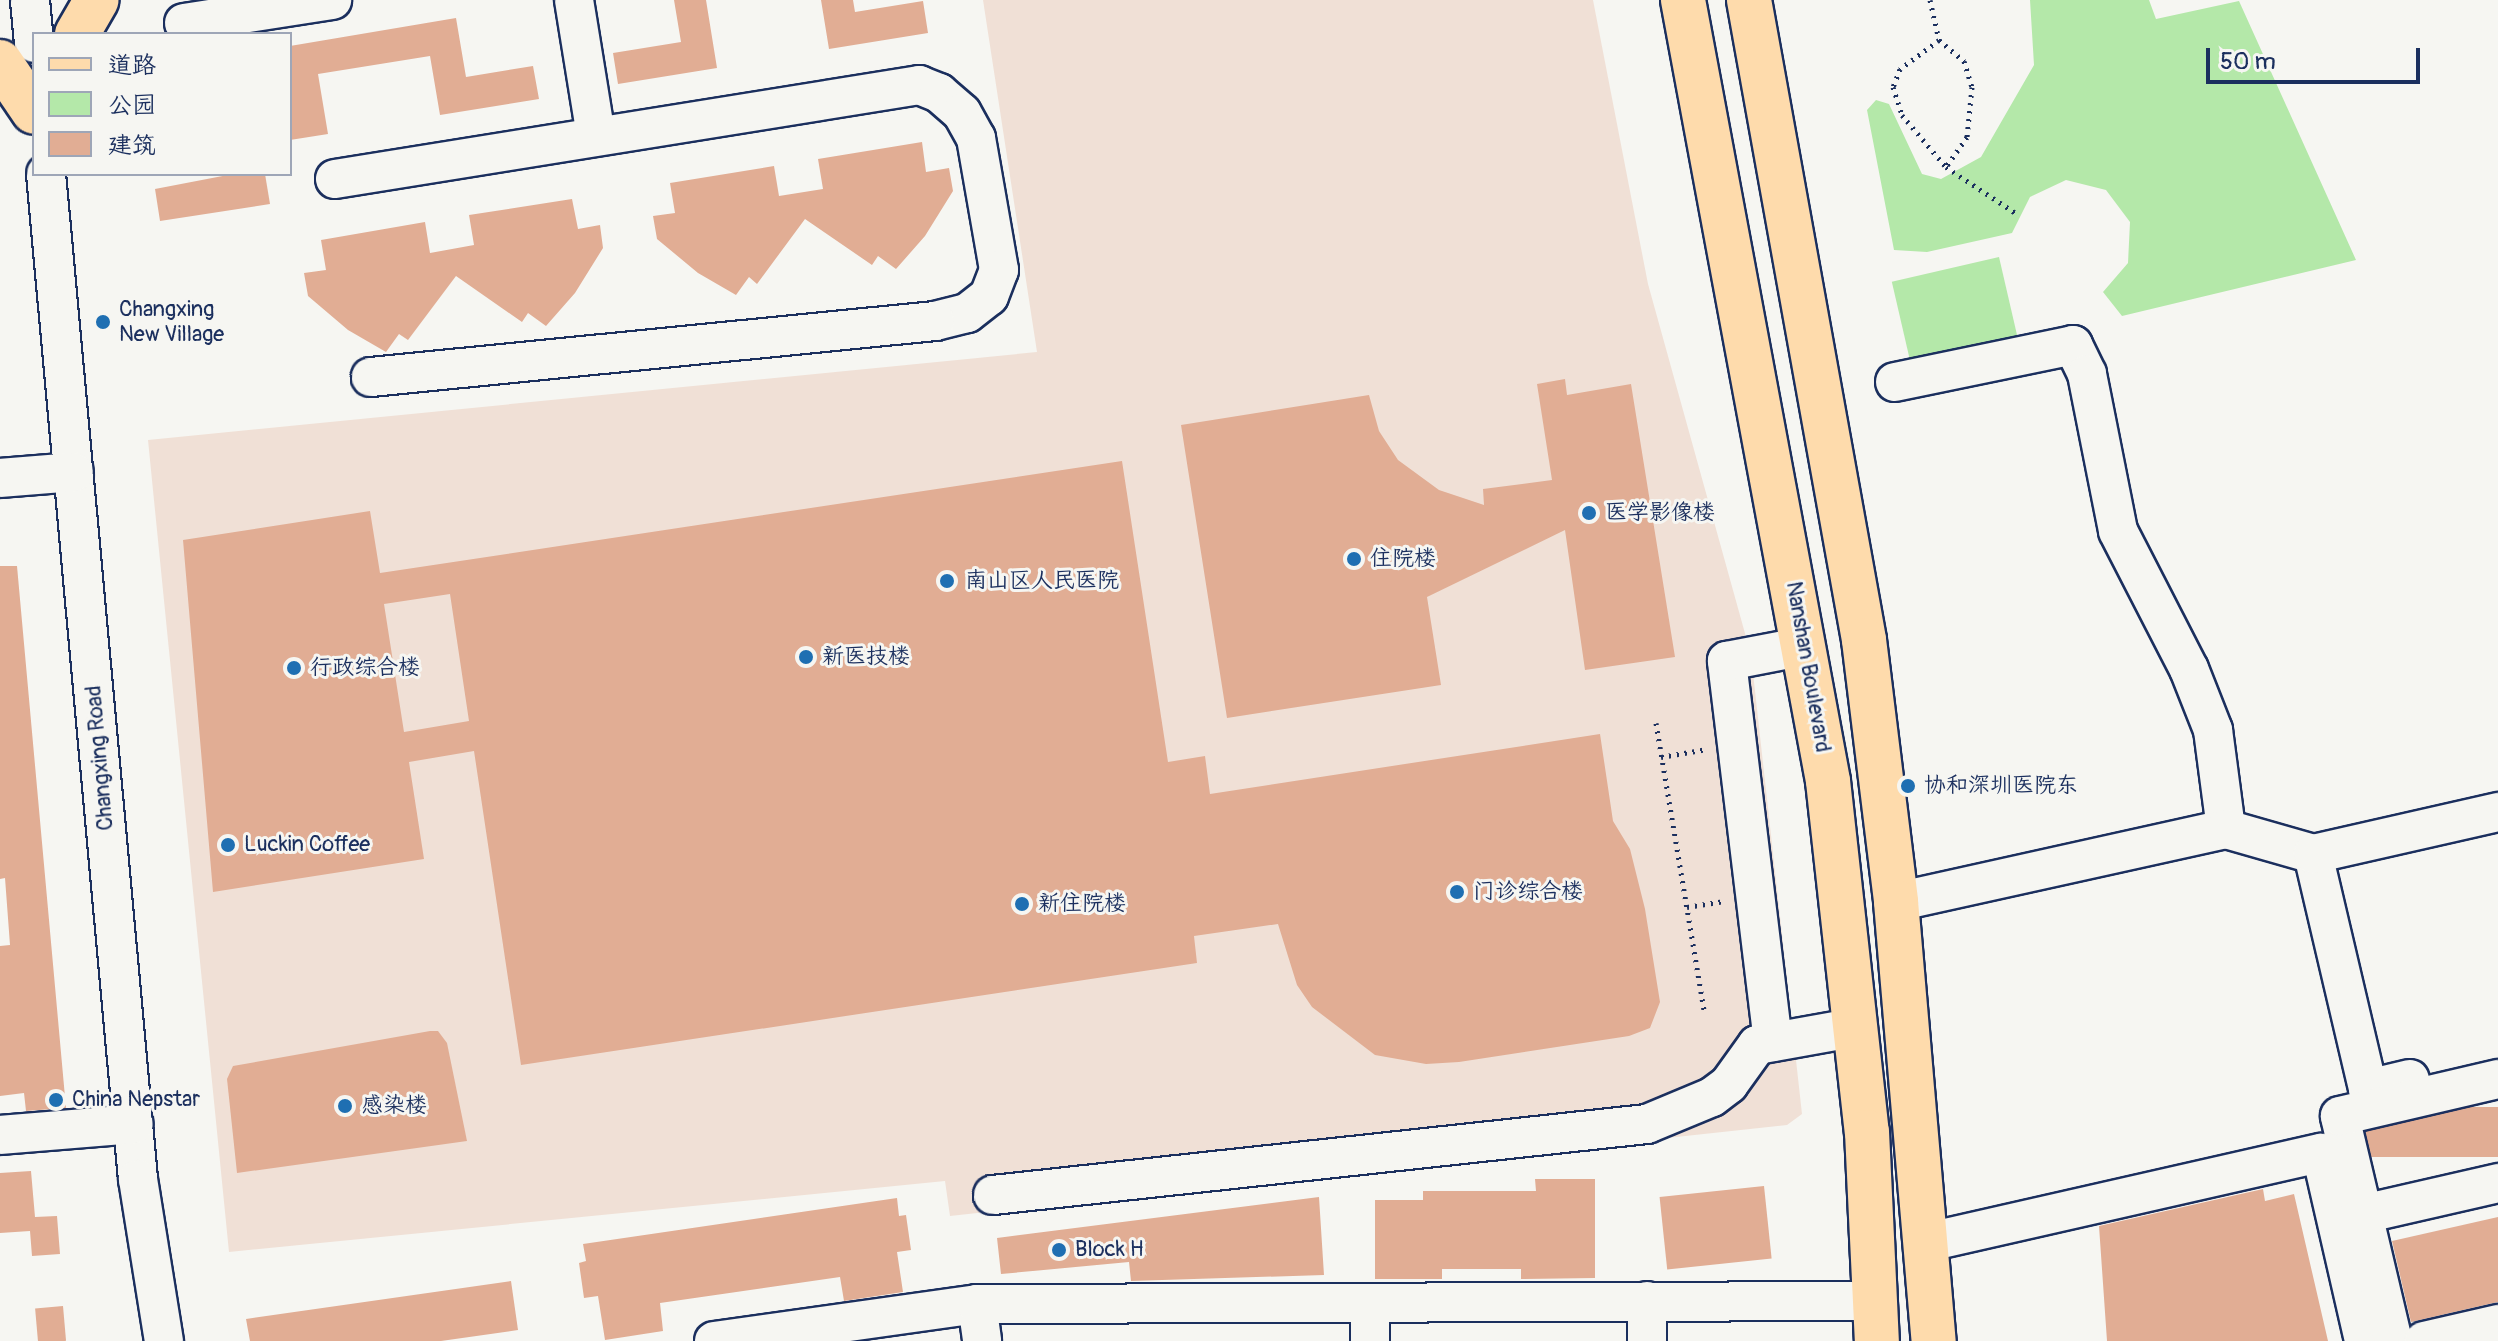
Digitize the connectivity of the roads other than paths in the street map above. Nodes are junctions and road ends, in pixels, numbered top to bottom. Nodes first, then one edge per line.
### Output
1 (30, 0) edge
2 (97, 0) edge
3 (332, 0) edge
4 (574, 0) edge
5 (1683, 0) edge
6 (1749, 0) edge
7 (184, 23) dead end
8 (33, 32) edge
9 (78, 32) edge
10 (0, 62) edge
11 (32, 109) edge
12 (596, 136) junction
13 (46, 176) edge
14 (335, 179) dead end
15 (371, 377) dead end
16 (1895, 382) dead end
17 (74, 472) junction
18 (0, 478) edge
19 (1805, 646) junction
20 (2498, 812) edge
21 (2226, 829) junction
22 (2313, 854) junction
23 (1896, 902) junction
24 (1857, 1027) junction
25 (1773, 1042) junction
26 (2498, 1058) edge
27 (2498, 1079) edge
28 (134, 1124) junction
29 (0, 1135) edge
30 (2498, 1183) edge
31 (993, 1195) dead end
32 (2363, 1214) junction
33 (1928, 1242) junction
34 (1647, 1301) junction
35 (1370, 1303) junction
36 (977, 1304) junction
37 (1876, 1321) edge
38 (2498, 1324) edge
39 (164, 1341) edge
40 (714, 1341) edge
41 (982, 1341) edge
42 (1370, 1341) edge
43 (1647, 1341) edge
44 (1934, 1341) edge
45 (2364, 1341) edge
46 (2393, 1341) edge
47 (2424, 1341) edge

1 - 8 street
2 - 9 main road
3 - 7 street
4 - 12 street
5 - 19 main road, Nanshan Boulevard
6 - 23 main road
10 - 11 main road
12 - 14 street
12 - 15 street
13 - 17 street, Changxing Road
16 - 21 street
17 - 18 street
17 - 28 street, Changxing Road
19 - 24 main road, Nanshan Boulevard
19 - 25 street
20 - 22 street
21 - 22 street
21 - 23 street
22 - 26 street
23 - 33 main road
24 - 25 street
24 - 37 main road, Nanshan Boulevard
25 - 31 street
27 - 32 street
28 - 29 street
28 - 39 street, Changxing Road
30 - 32 street
32 - 46 street
33 - 44 main road
33 - 45 street
34 - 35 street
34 - 37 street
34 - 43 street
35 - 36 street
35 - 42 street
36 - 40 street
36 - 41 street
38 - 47 street

